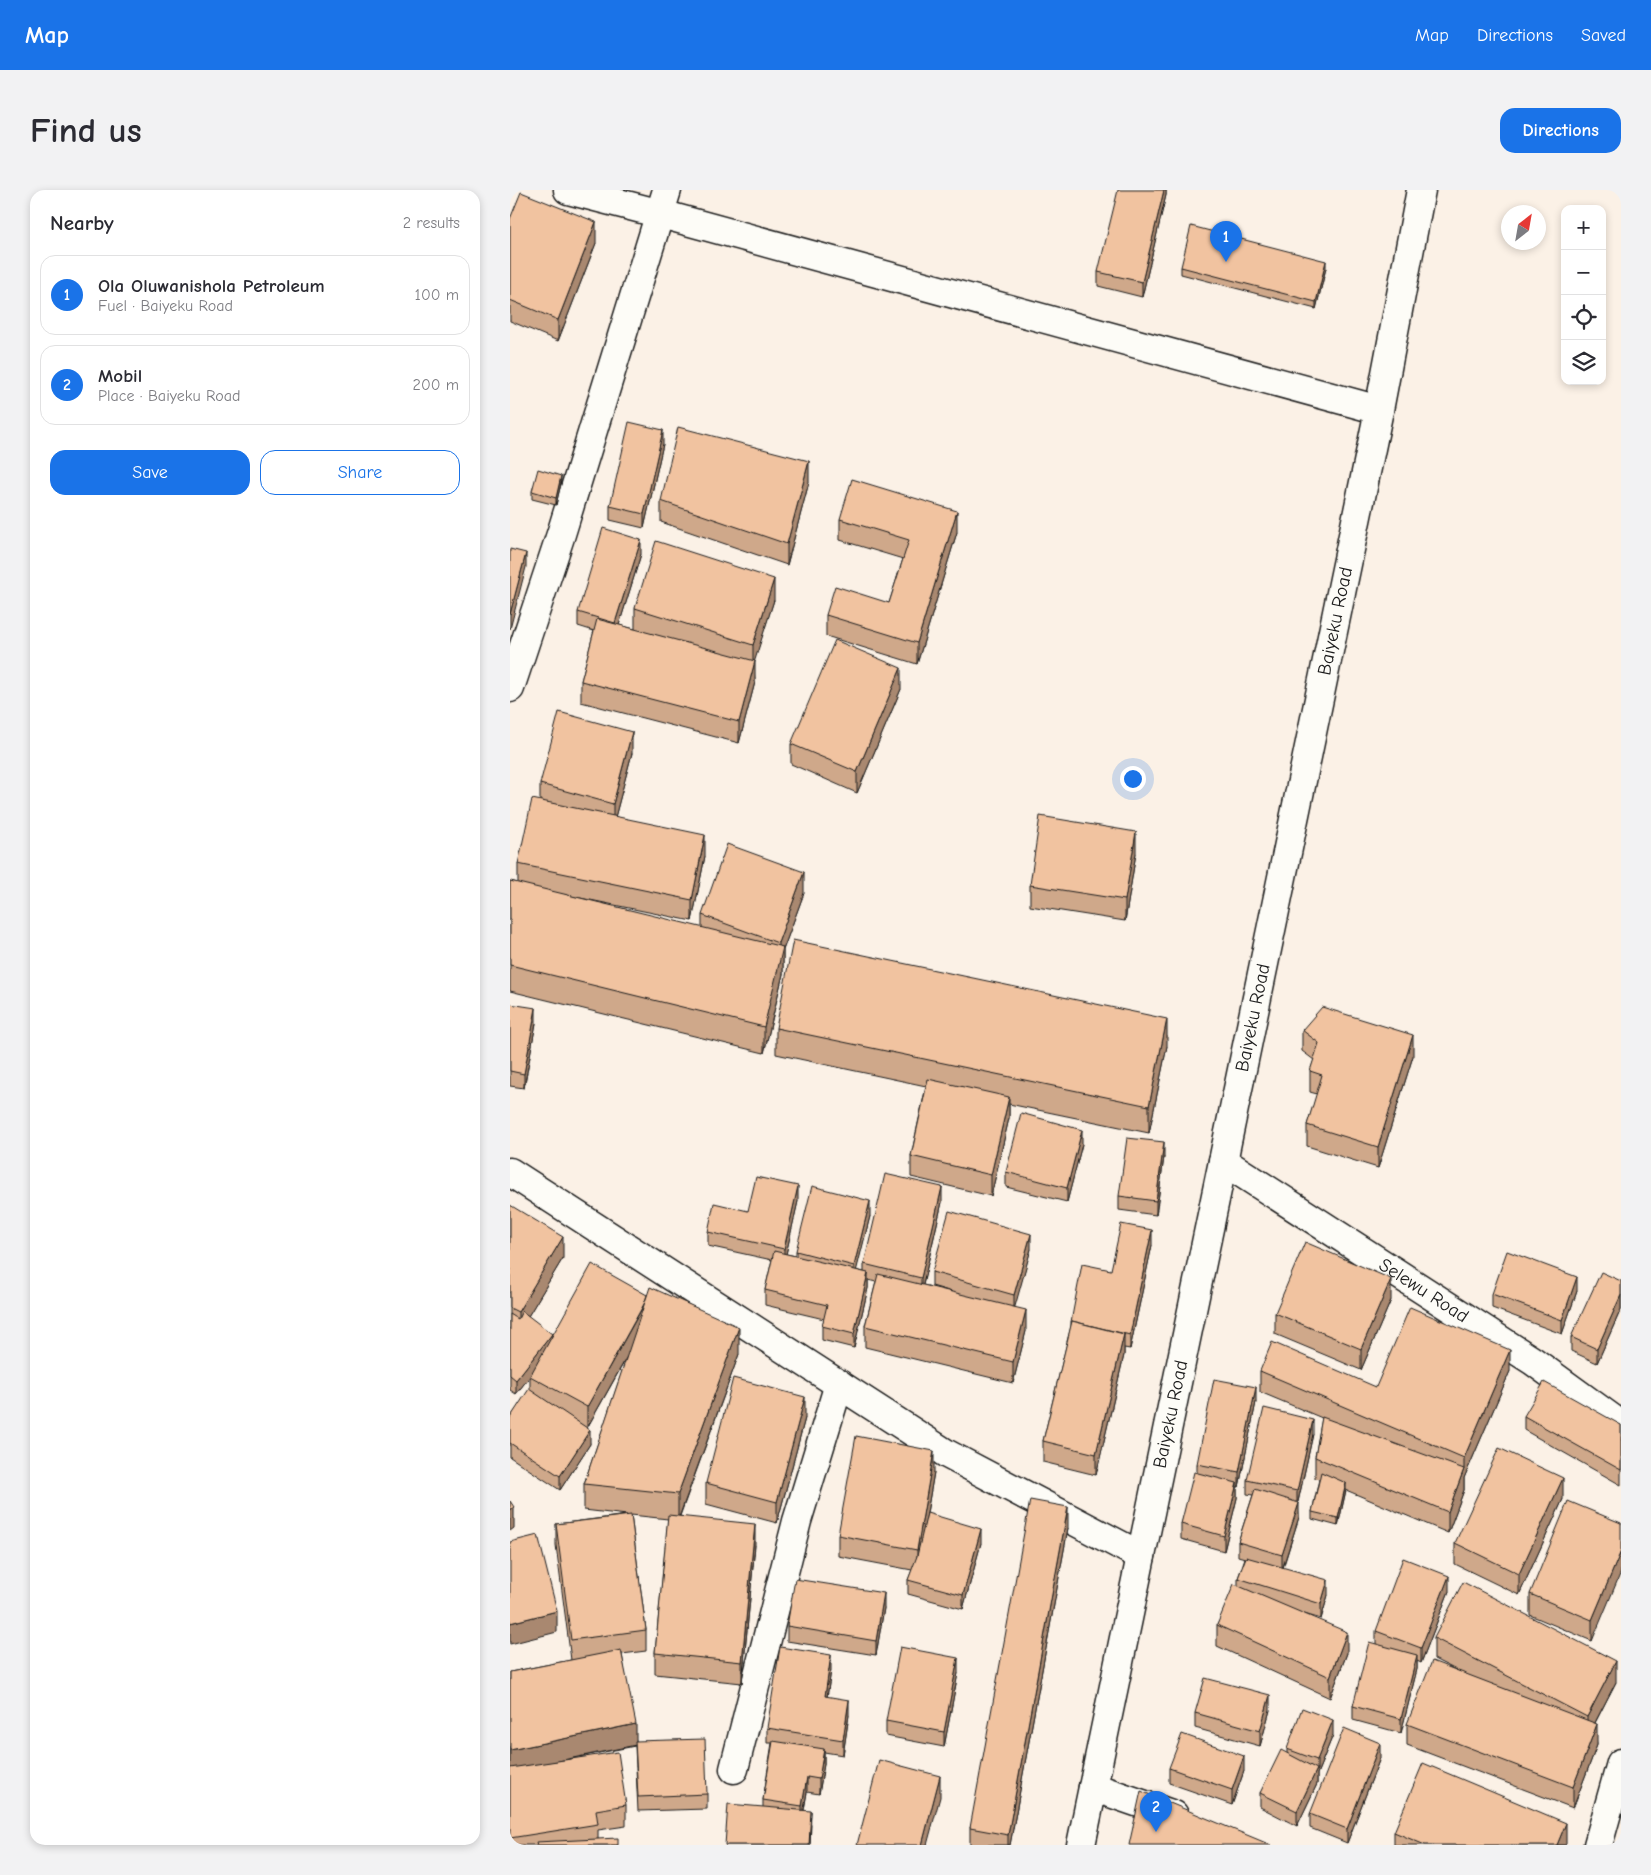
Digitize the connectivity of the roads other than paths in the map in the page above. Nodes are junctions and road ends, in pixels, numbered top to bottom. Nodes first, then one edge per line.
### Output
1 (568, 190) edge
2 (1421, 190) edge
3 (664, 202) edge
4 (1379, 410) junction
5 (510, 688) edge
6 (1223, 1161) junction
7 (510, 1172) edge
8 (839, 1384) junction
9 (1621, 1425) edge
10 (1141, 1556) junction
11 (1621, 1763) edge
12 (734, 1769) dead end
13 (1093, 1787) junction
14 (1194, 1822) edge
15 (1080, 1845) edge
16 (1598, 1845) edge

1 - 3 street
2 - 4 street, Baiyeku Road
3 - 4 street
3 - 5 street
4 - 6 street, Baiyeku Road
6 - 9 street, Selewu Road
6 - 10 street, Baiyeku Road
7 - 8 street
8 - 10 street
8 - 12 street
10 - 13 street, Baiyeku Road
11 - 16 street
13 - 14 street
13 - 15 street, Baiyeku Road

